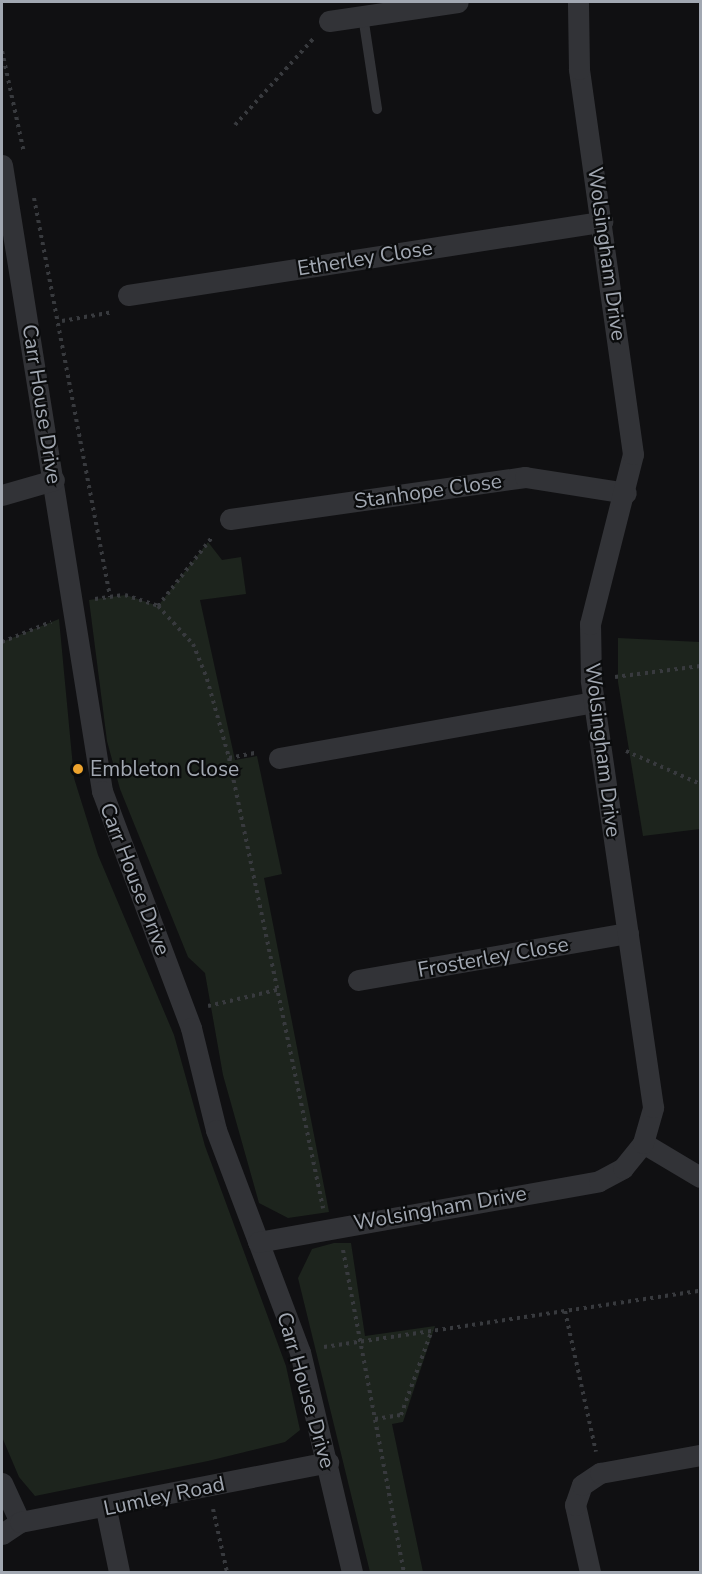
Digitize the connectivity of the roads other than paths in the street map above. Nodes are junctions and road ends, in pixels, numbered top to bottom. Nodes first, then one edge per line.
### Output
1 (457, 2) edge
2 (578, 2) edge
3 (363, 16) junction
4 (329, 21) road end
5 (377, 109) dead end
6 (2, 165) edge
7 (602, 222) junction
8 (128, 295) road end
9 (54, 480) junction
10 (626, 493) junction
11 (2, 495) edge
12 (230, 519) road end
13 (593, 702) junction
14 (272, 754) road end
15 (628, 933) junction
16 (358, 980) dead end
17 (643, 1143) junction
18 (700, 1177) edge
19 (258, 1242) junction
20 (700, 1455) edge
21 (328, 1462) junction
22 (2, 1483) edge
23 (106, 1509) junction
24 (20, 1522) junction
25 (2, 1534) edge
26 (119, 1572) edge
27 (352, 1572) edge
28 (590, 1572) edge

1 - 3 street
2 - 7 street, Wolsingham Drive
3 - 4 street
3 - 5 lane
6 - 9 street, Carr House Drive
7 - 8 street, Etherley Close
7 - 10 street, Wolsingham Drive
9 - 11 street
9 - 19 street, Carr House Drive
10 - 12 street, Stanhope Close
10 - 13 street, Wolsingham Drive
13 - 14 street
13 - 15 street, Wolsingham Drive
15 - 16 street, Frosterley Close
15 - 17 street, Wolsingham Drive
17 - 18 street
17 - 19 street, Wolsingham Drive
19 - 21 street, Carr House Drive
20 - 28 street
21 - 23 street, Lumley Road
21 - 27 street, Carr House Drive
22 - 24 street
23 - 24 street, Lumley Road
23 - 26 street
24 - 25 street, Lumley Road

